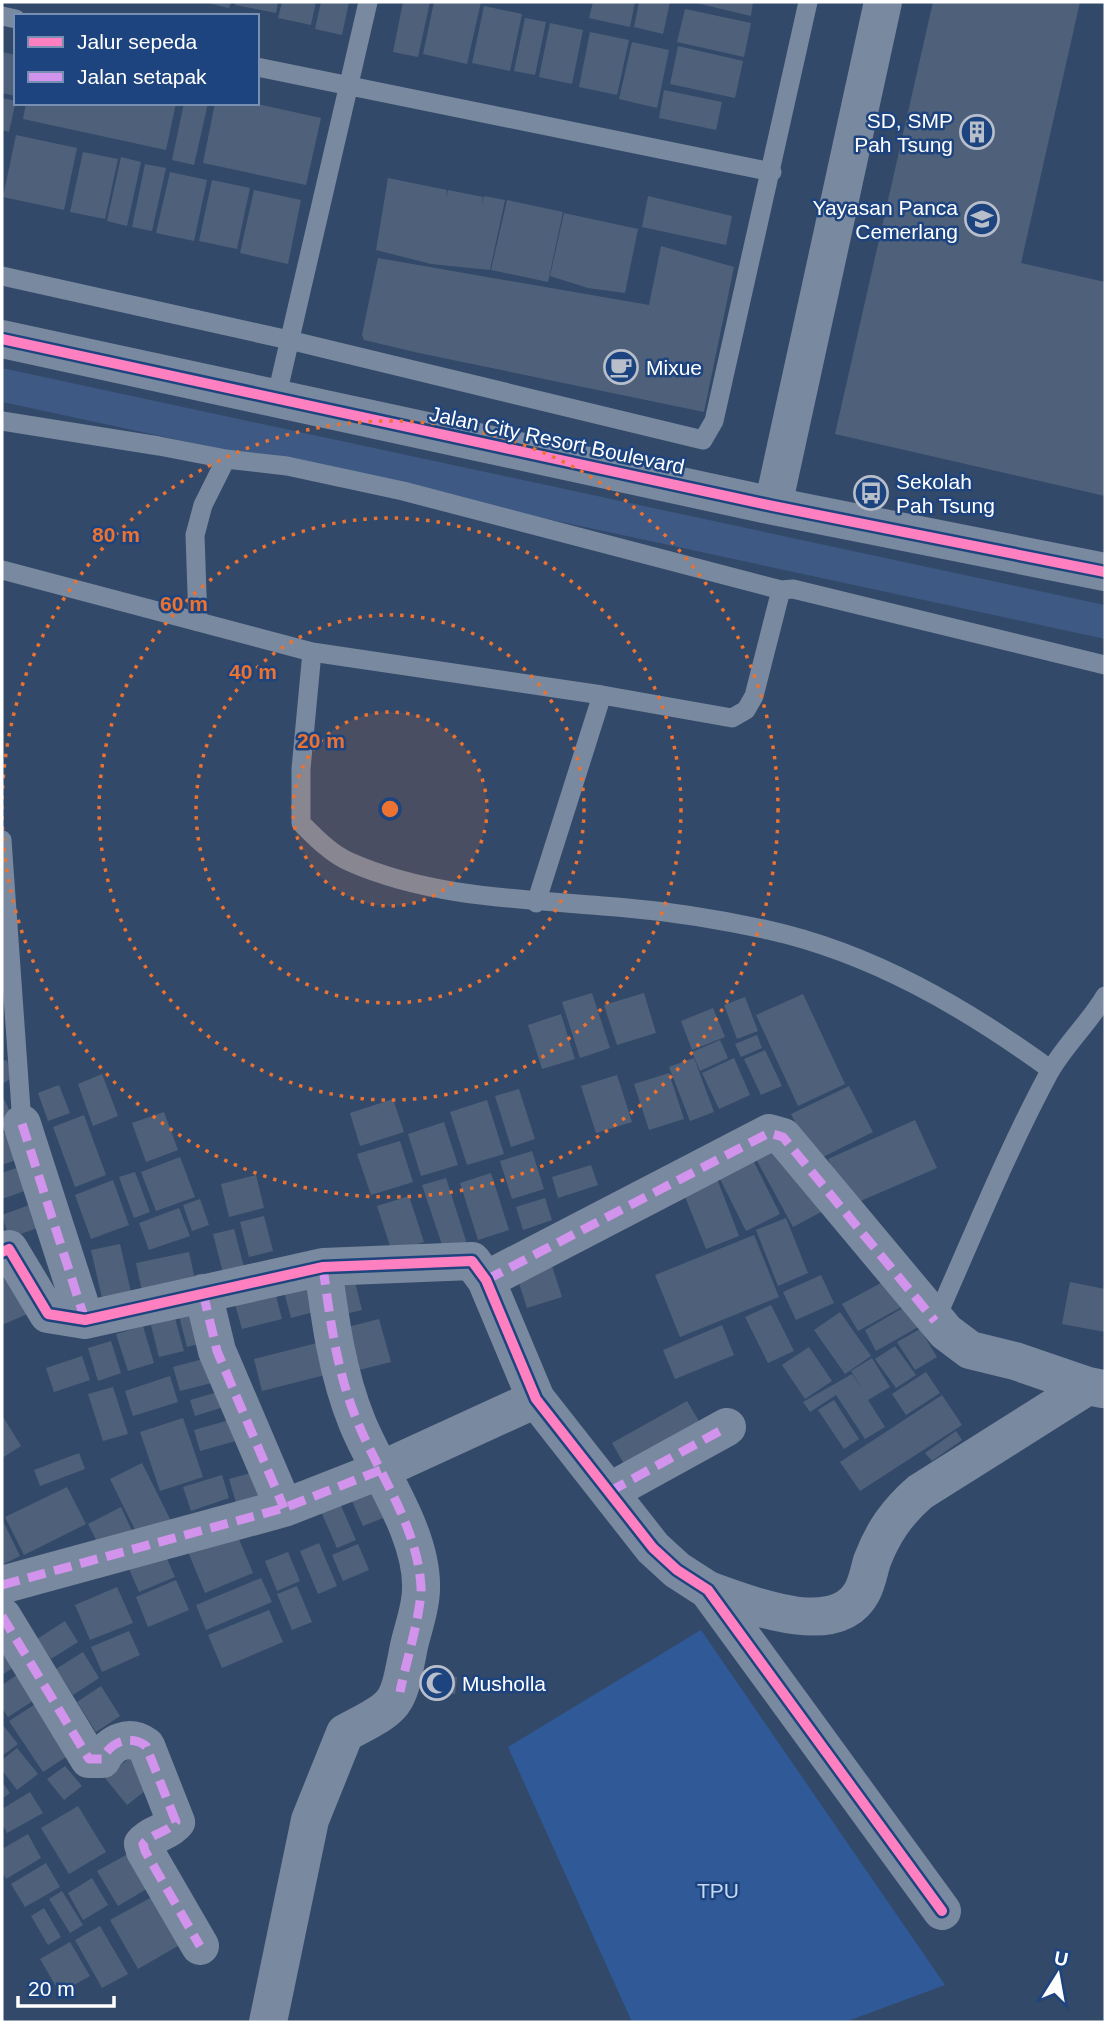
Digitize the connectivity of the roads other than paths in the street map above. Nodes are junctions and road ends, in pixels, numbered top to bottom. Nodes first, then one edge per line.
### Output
1 (368, 2) edge
2 (808, 2) edge
3 (883, 2) edge
4 (259, 67) edge
5 (349, 85) junction
6 (772, 172) junction
7 (2, 276) edge
8 (2, 339) edge
9 (289, 340) junction
10 (276, 399) junction
11 (2, 421) edge
12 (226, 460) junction
13 (773, 506) junction
14 (2, 570) edge
15 (1105, 572) edge
16 (781, 590) junction
17 (198, 622) junction
18 (312, 652) junction
19 (1105, 665) edge
20 (602, 695) junction
21 (2, 840) edge
22 (536, 903) junction
23 (1105, 996) edge
24 (1051, 1070) junction
25 (22, 1124) joint
26 (2, 1252) edge
27 (323, 1267) junction
28 (486, 1280) junction
29 (203, 1293) junction
30 (85, 1320) junction
31 (935, 1321) junction
32 (1096, 1388) edge
33 (536, 1399) junction
34 (727, 1427) dead end
35 (381, 1470) junction
36 (609, 1492) junction
37 (284, 1508) junction
38 (2, 1585) edge
39 (708, 1590) junction
40 (2, 1616) edge
41 (942, 1911) dead end
42 (200, 1946) dead end
43 (268, 2022) edge

1 - 5 lane
2 - 6 lane
3 - 13 street
4 - 5 lane
5 - 6 lane
5 - 9 lane
6 - 9 lane
7 - 9 lane
8 - 10 street, Jalan City Resort Boulevard
9 - 10 lane
10 - 13 street, Jalan City Resort Boulevard
11 - 12 lane
12 - 16 lane
12 - 17 lane
13 - 15 street, Jalan City Resort Boulevard
14 - 17 lane
16 - 19 lane
16 - 20 lane
17 - 18 lane
18 - 20 lane
18 - 22 lane
20 - 22 lane
21 - 25 lane
22 - 24 lane
23 - 24 lane
24 - 31 lane
25 - 30 street
26 - 30 street
27 - 28 street
27 - 29 street
27 - 35 street
28 - 31 street
28 - 33 street
29 - 30 street
29 - 37 street
31 - 32 street
32 - 39 street
33 - 35 street
33 - 36 street
34 - 36 street
35 - 37 street
35 - 43 street
36 - 39 street
37 - 38 street
39 - 41 street
40 - 42 street

